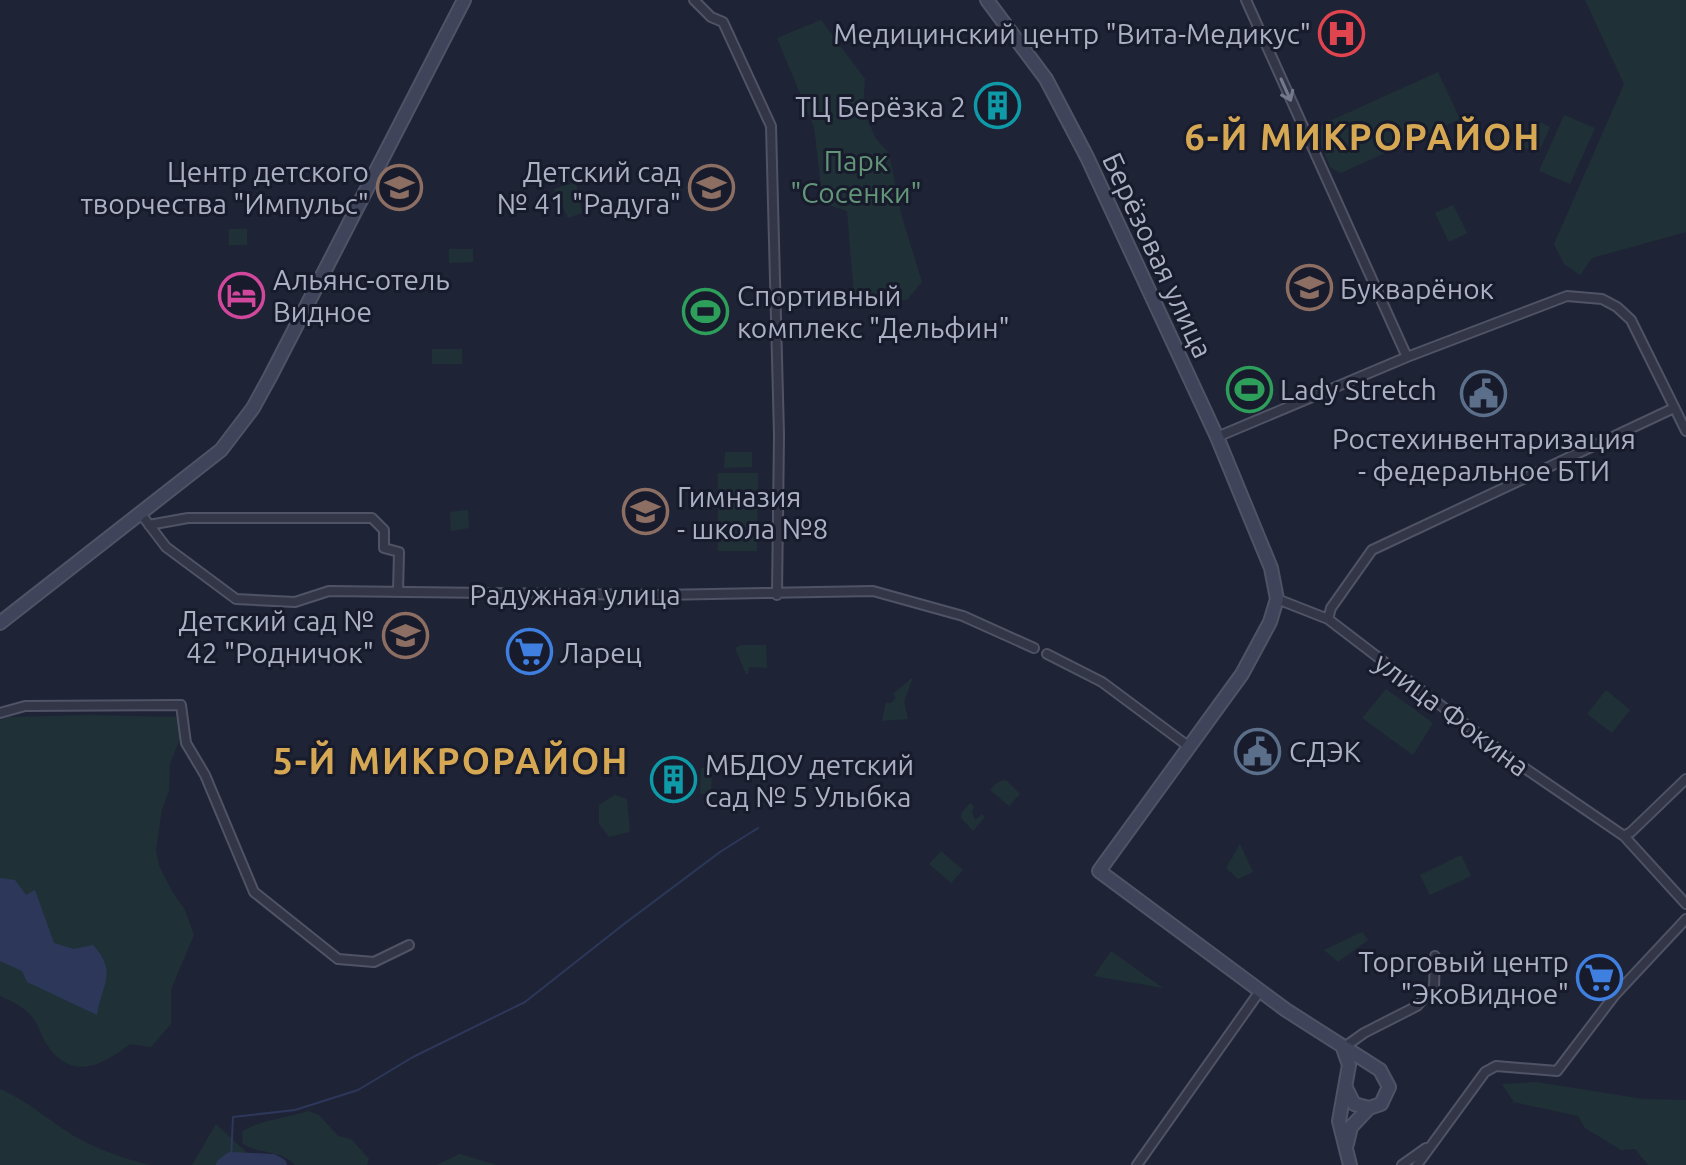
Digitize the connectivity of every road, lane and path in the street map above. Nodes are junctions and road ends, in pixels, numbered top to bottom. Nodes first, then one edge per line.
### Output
1 (464, 0) edge
2 (694, 0) edge
3 (987, 0) edge
4 (1246, 0) edge
5 (1407, 357) junction
6 (1674, 408) junction
7 (1686, 431) edge
8 (1217, 437) junction
9 (145, 520) junction
10 (398, 592) junction
11 (777, 595) junction
12 (1277, 599) junction
13 (1328, 619) junction
14 (0, 623) edge
15 (1034, 648) dead end
16 (1047, 654) dead end
17 (0, 713) edge
18 (1188, 746) junction
19 (1686, 779) edge
20 (1624, 836) junction
21 (1686, 904) edge
22 (1686, 919) edge
23 (409, 945) dead end
24 (1435, 956) dead end
25 (1260, 991) junction
26 (1343, 1048) junction
27 (1374, 1067) junction
28 (1347, 1085) junction
29 (1369, 1108) junction
30 (1430, 1145) junction
31 (1348, 1158) edge
32 (1137, 1165) edge
33 (1402, 1165) edge
34 (1417, 1165) edge

1 - 9 street
2 - 11 street
3 - 8 street, Берёзовая улица
4 -> 5 street
5 - 6 street
5 - 8 street
6 - 7 street
6 - 13 street
8 - 12 street, Берёзовая улица
9 - 10 street, Радужная улица
9 - 10 street
9 - 14 street
10 - 11 street, Радужная улица
11 - 15 street, Радужная улица
12 - 13 street, улица Фокина
12 - 18 street
13 - 20 street, улица Фокина
16 - 18 street
17 - 23 street
18 - 25 street
19 - 20 street
20 - 21 street, улица Фокина
22 - 30 street
24 - 26 street
25 - 26 street
25 - 32 street
26 - 27 street
26 - 28 street
27 - 28 street
27 - 29 street
28 - 29 street
28 - 31 street
29 - 31 street
30 - 33 street
30 - 34 street

